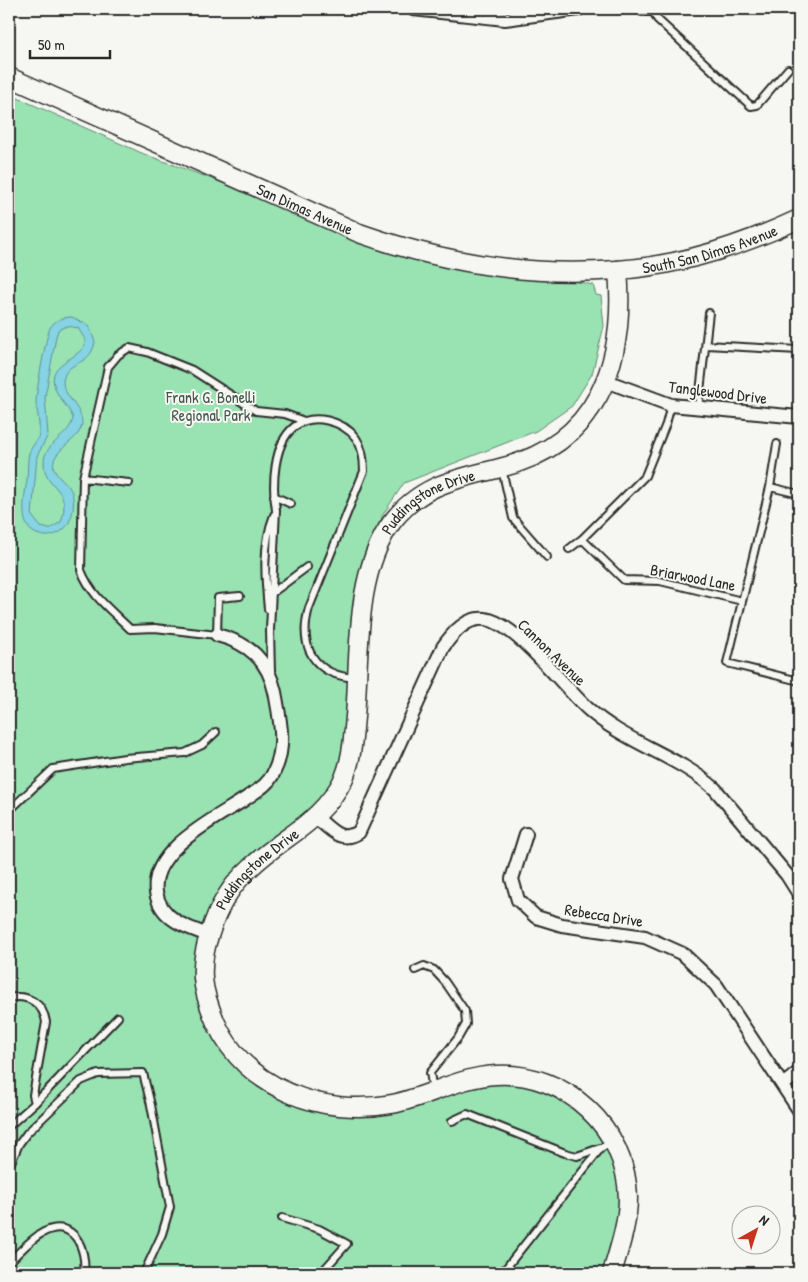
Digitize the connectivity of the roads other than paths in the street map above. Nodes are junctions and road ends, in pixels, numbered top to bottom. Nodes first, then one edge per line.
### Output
1 (413, 9) edge
2 (573, 9) edge
3 (651, 9) edge
4 (438, 10) edge
5 (788, 70) dead end
6 (9, 77) edge
7 (799, 219) edge
8 (618, 270) junction
9 (709, 313) dead end
10 (707, 345) junction
11 (799, 350) edge
12 (606, 381) junction
13 (671, 405) junction
14 (698, 409) junction
15 (799, 417) edge
16 (304, 422) junction
17 (777, 444) dead end
18 (501, 468) junction
19 (83, 478) junction
20 (129, 483) dead end
21 (770, 487) junction
22 (799, 494) edge
23 (274, 496) junction
24 (291, 504) dead end
25 (276, 510) junction
26 (582, 539) junction
27 (569, 549) dead end
28 (547, 557) dead end
29 (307, 567) dead end
30 (272, 593) junction
31 (240, 596) dead end
32 (742, 601) junction
33 (270, 630) junction
34 (217, 635) junction
35 (271, 674) junction
36 (358, 678) junction
37 (799, 681) edge
38 (216, 732) dead end
39 (9, 807) edge
40 (316, 817) junction
41 (526, 834) dead end
42 (799, 894) edge
43 (209, 935) junction
44 (415, 970) dead end
45 (9, 998) edge
46 (118, 1017) dead end
47 (799, 1072) edge
48 (433, 1090) junction
49 (791, 1090) edge
50 (35, 1103) junction
51 (799, 1110) edge
52 (452, 1121) dead end
53 (9, 1126) edge
54 (607, 1144) junction
55 (9, 1168) edge
56 (282, 1218) dead end
57 (9, 1262) edge
58 (84, 1273) edge
59 (144, 1273) edge
60 (321, 1273) edge
61 (502, 1273) edge
62 (612, 1273) edge

1 - 4 street
2 - 4 street
3 - 5 lane
6 - 8 street, San Dimas Avenue
7 - 8 street, South San Dimas Avenue
8 - 12 street, Puddingstone Drive
9 - 10 lane
10 - 11 lane
10 - 14 lane
12 - 13 street, Tanglewood Drive
12 - 18 street, Puddingstone Drive
13 - 14 street, Tanglewood Drive
13 - 26 lane
14 - 15 street, Tanglewood Drive
16 - 19 lane
16 - 23 lane
16 - 36 lane
17 - 21 lane
18 - 28 lane
18 - 36 street, Puddingstone Drive
19 - 20 lane
19 - 34 lane
21 - 22 lane
21 - 32 lane
23 - 24 lane
23 - 25 lane
25 - 30 lane
25 - 33 lane
26 - 27 lane
26 - 32 lane, Briarwood Lane
29 - 30 lane
30 - 33 lane
31 - 34 lane
32 - 37 lane
33 - 35 lane
34 - 35 street
35 - 43 street
36 - 40 street, Puddingstone Drive
38 - 39 lane
40 - 42 street, Cannon Avenue
40 - 43 street, Puddingstone Drive
41 - 49 street, Rebecca Drive
43 - 48 street, Puddingstone Drive
44 - 48 lane
45 - 50 lane
46 - 50 lane
47 - 49 street
48 - 54 street, Puddingstone Drive
49 - 51 street, Rebecca Drive
50 - 53 lane
52 - 54 lane
54 - 61 lane
54 - 62 street, Puddingstone Drive
55 - 59 lane
56 - 60 lane
57 - 58 lane

